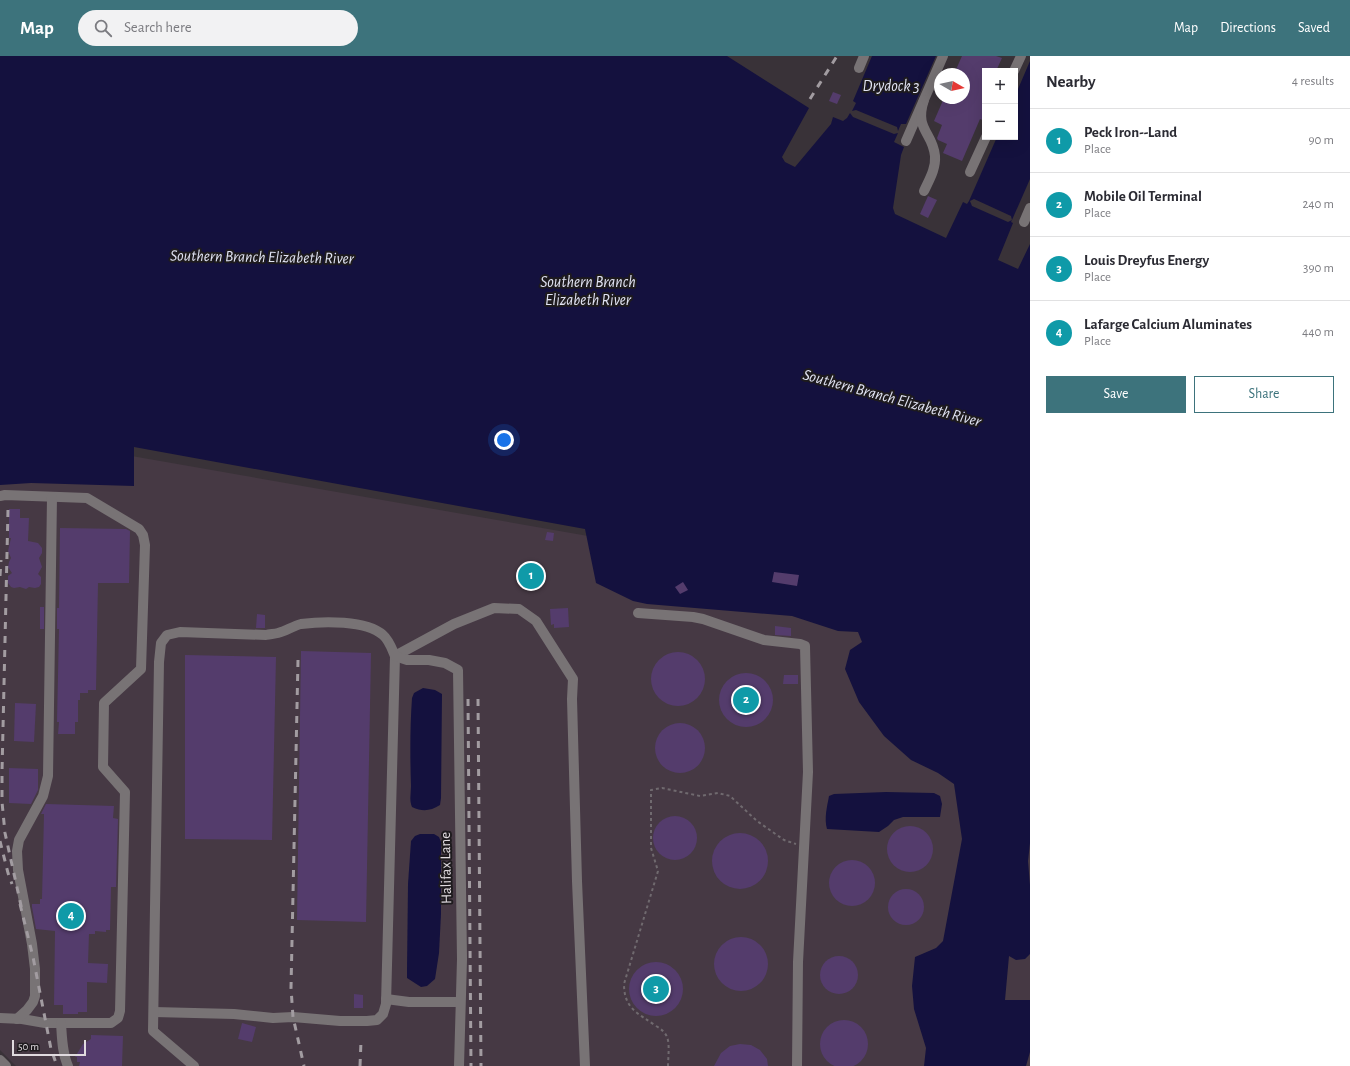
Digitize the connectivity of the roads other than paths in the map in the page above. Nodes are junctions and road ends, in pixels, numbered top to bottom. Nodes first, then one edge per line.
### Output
1 (864, 56) edge
2 (943, 56) edge
3 (1021, 56) edge
4 (859, 68) dead end
5 (1015, 68) edge
6 (924, 100) junction
7 (985, 140) edge
8 (906, 141) dead end
9 (970, 172) dead end
10 (924, 191) dead end
11 (1030, 208) edge
12 (1024, 222) dead end
13 (0, 496) edge
14 (52, 497) junction
15 (638, 613) dead end
16 (395, 656) junction
17 (386, 999) junction
18 (460, 1002) junction
19 (154, 1012) junction
20 (0, 1018) edge
21 (17, 1018) junction
22 (61, 1023) junction
23 (0, 1060) edge
24 (6, 1066) edge
25 (68, 1066) edge
26 (194, 1066) edge
27 (459, 1066) edge
28 (585, 1066) edge
29 (797, 1066) edge

1 - 4 street
2 - 6 street
3 - 5 street
6 - 8 street
6 - 10 street
7 - 9 street
11 - 12 street
13 - 14 street
14 - 21 street
14 - 22 street
15 - 29 street
16 - 17 street
16 - 18 street, Halifax Lane
16 - 19 street
16 - 28 street
17 - 18 street
17 - 19 street
18 - 27 street, Halifax Lane
19 - 26 street
20 - 21 street
21 - 22 street
22 - 25 street
23 - 24 street

